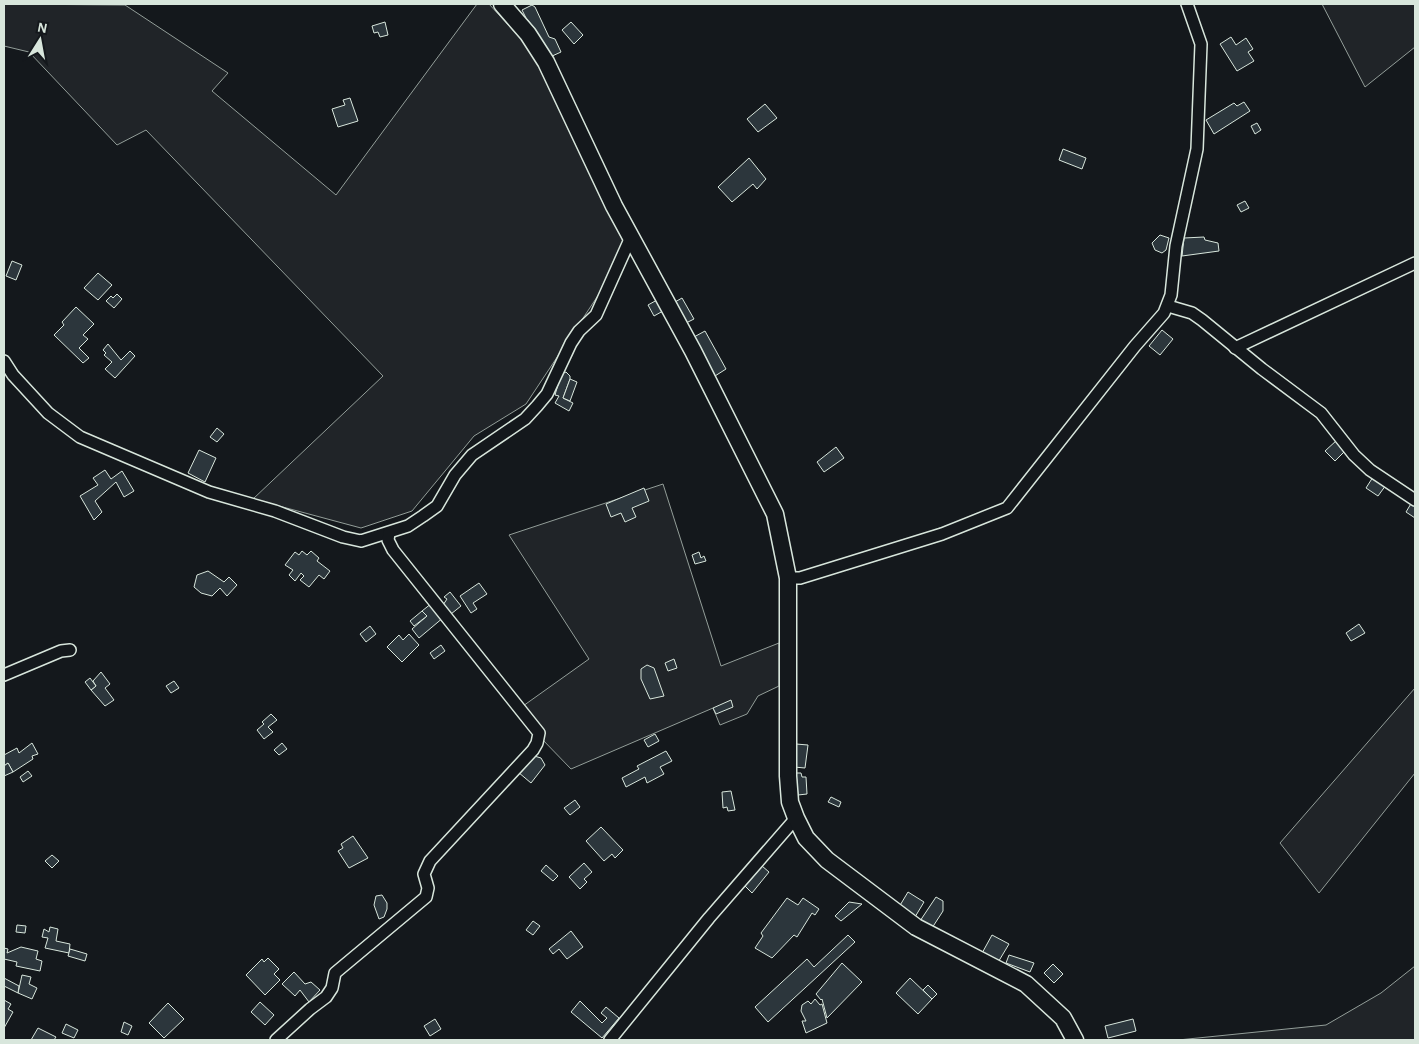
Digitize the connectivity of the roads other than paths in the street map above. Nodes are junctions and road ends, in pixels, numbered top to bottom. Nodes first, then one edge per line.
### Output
1 (502, 4) edge
2 (1188, 4) edge
3 (631, 237) junction
4 (1415, 263) edge
5 (1168, 306) junction
6 (1235, 348) junction
7 (4, 361) edge
8 (1415, 500) edge
9 (389, 533) junction
10 (788, 578) junction
11 (70, 650) dead end
12 (4, 675) edge
13 (796, 818) junction
14 (276, 1040) edge
15 (610, 1040) edge
16 (1074, 1040) edge

1 - 3 main road
2 - 5 street
3 - 9 street
3 - 10 main road
4 - 6 street
5 - 6 street
5 - 10 street
6 - 8 street
7 - 9 street
9 - 14 street
10 - 13 main road
11 - 12 street
13 - 15 street
13 - 16 main road

